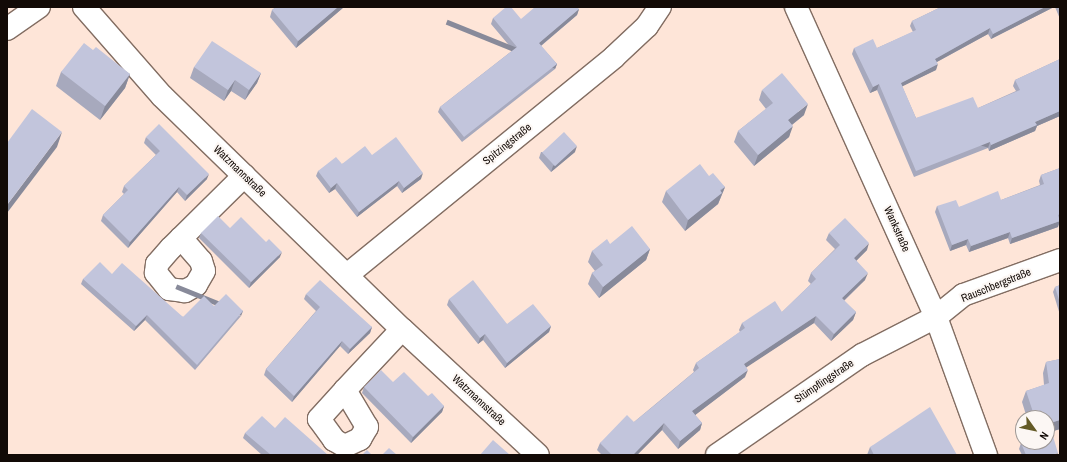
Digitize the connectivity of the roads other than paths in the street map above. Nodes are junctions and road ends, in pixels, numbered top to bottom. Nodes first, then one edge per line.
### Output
1 (39, 7) edge
2 (84, 7) edge
3 (660, 7) edge
4 (796, 7) edge
5 (7, 29) edge
6 (244, 176) junction
7 (181, 238) dead end
8 (1060, 260) edge
9 (347, 275) junction
10 (936, 317) junction
11 (402, 329) junction
12 (345, 390) dead end
13 (538, 455) edge
14 (717, 455) edge
15 (986, 455) edge

1 - 5 street
2 - 6 street, Watzmannstraße
3 - 9 street, Spitzingstraße
4 - 10 street, Wankstraße
6 - 7 street
6 - 9 street, Watzmannstraße
8 - 10 street, Rauschbergstraße
9 - 11 street, Watzmannstraße
10 - 14 street, Stümpflingstraße
10 - 15 street, Wankstraße
11 - 12 street
11 - 13 street, Watzmannstraße

